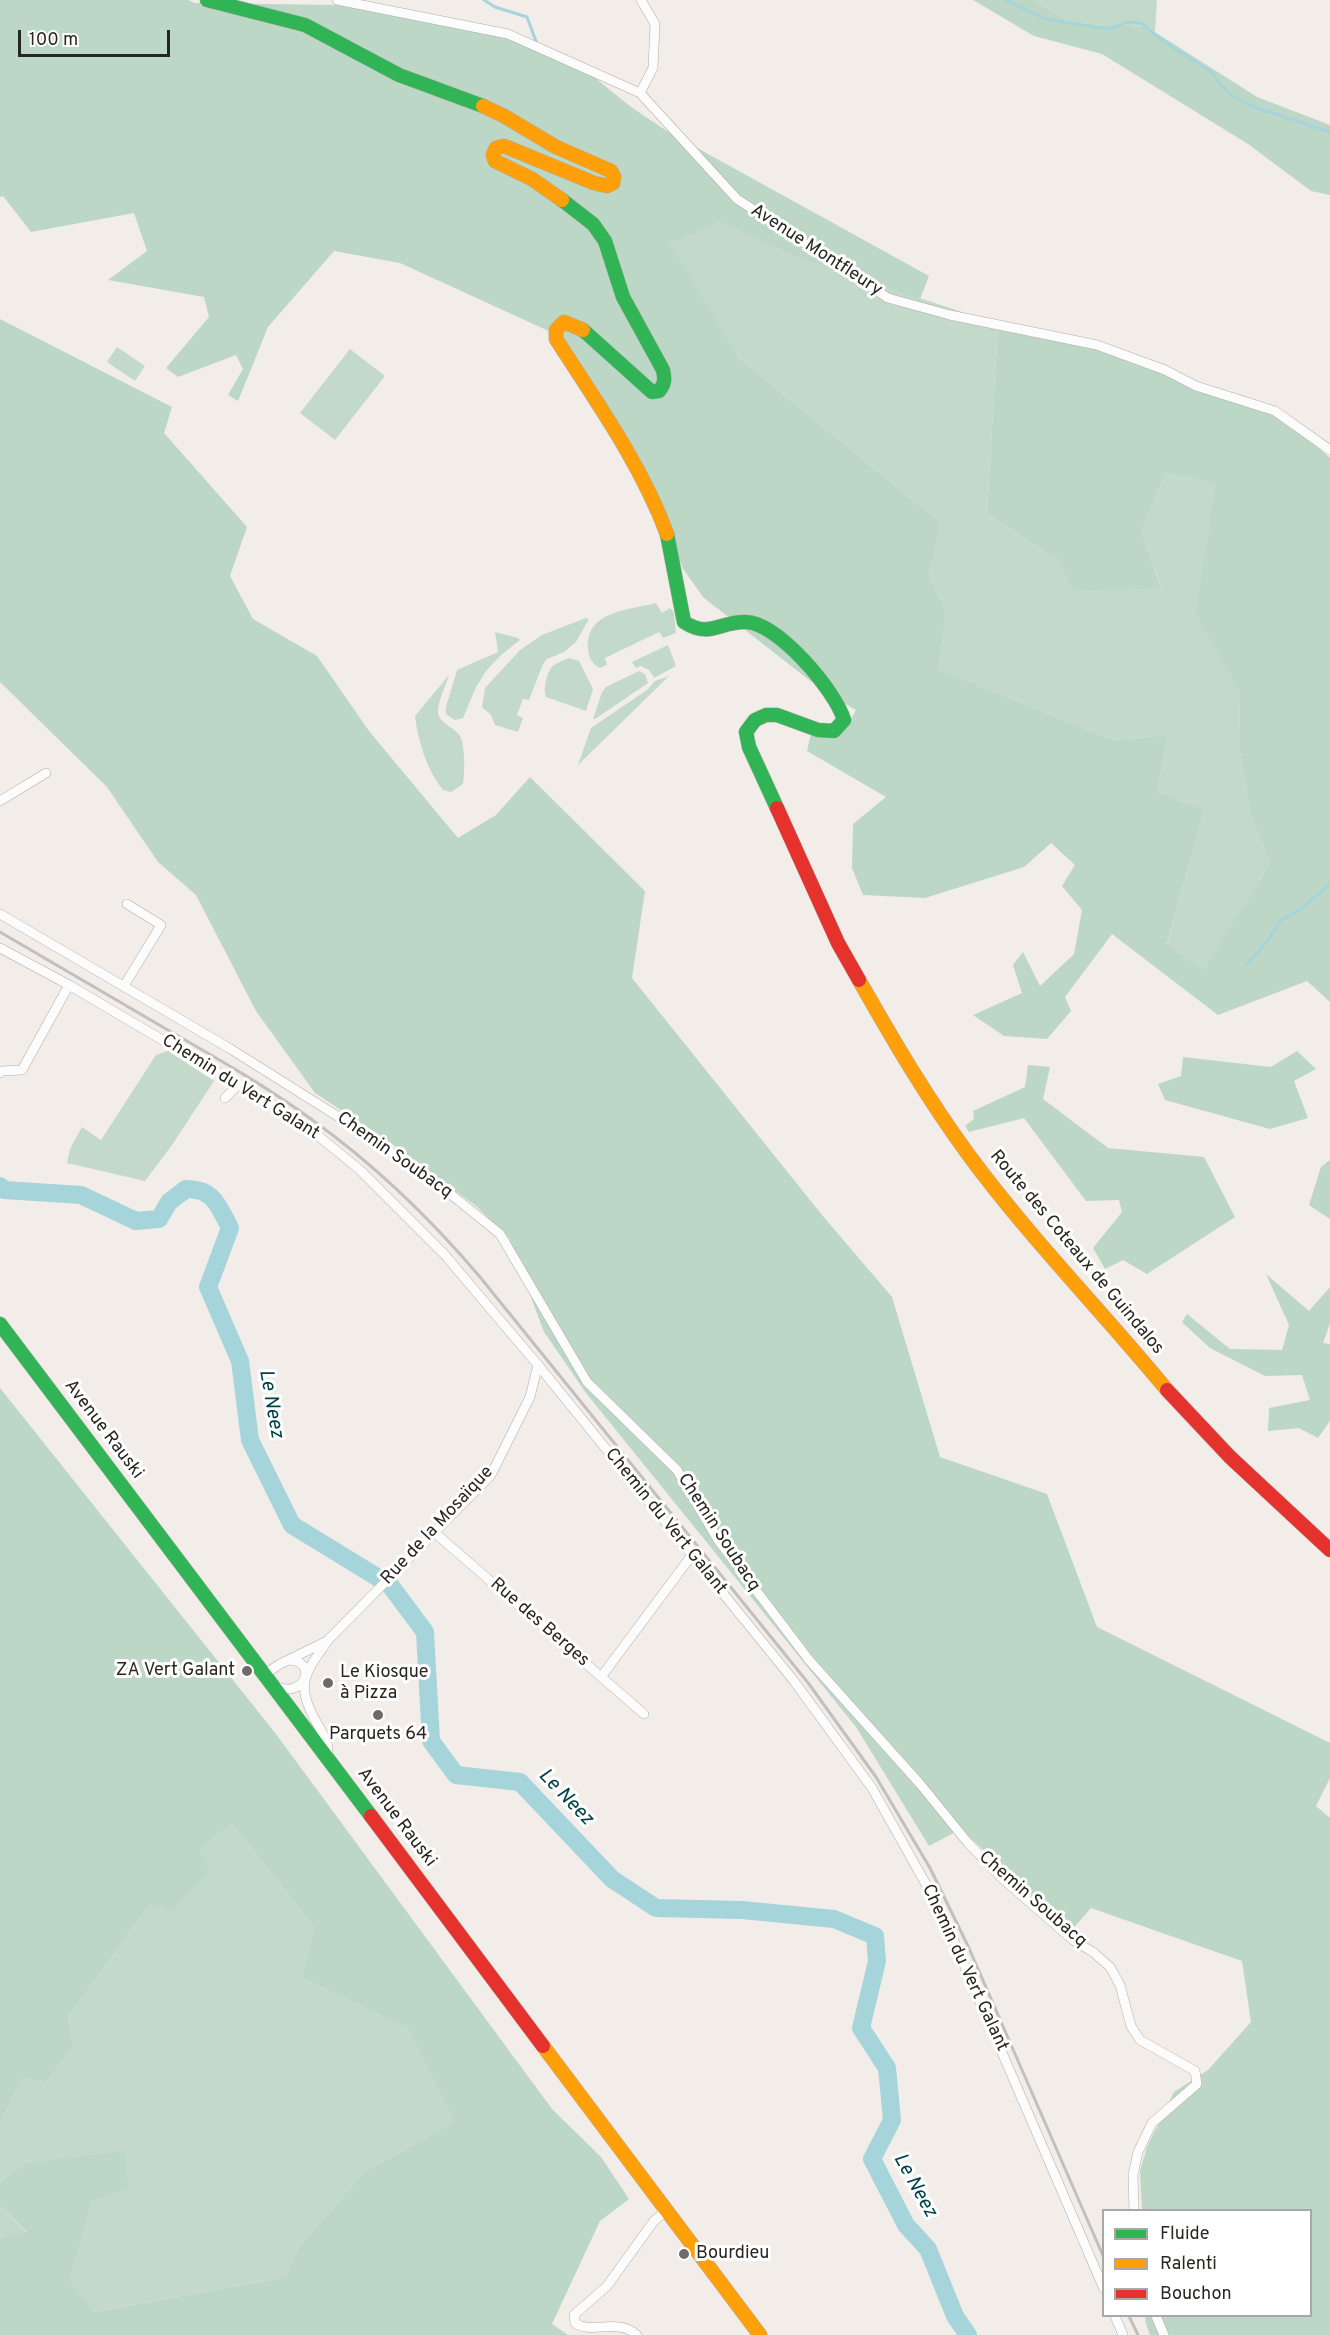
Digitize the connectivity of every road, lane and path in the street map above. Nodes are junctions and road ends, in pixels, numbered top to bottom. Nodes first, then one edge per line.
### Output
1 (207, 0) edge
2 (337, 0) edge
3 (642, 0) edge
4 (640, 93) junction
5 (1330, 450) edge
6 (46, 773) dead end
7 (0, 801) edge
8 (127, 904) dead end
9 (0, 914) edge
10 (0, 948) edge
11 (69, 985) junction
12 (124, 986) junction
13 (0, 1073) edge
14 (240, 1084) junction
15 (225, 1098) dead end
16 (0, 1324) edge
17 (538, 1365) junction
18 (435, 1533) junction
19 (1330, 1550) edge
20 (692, 1555) junction
21 (329, 1639) junction
22 (289, 1660) junction
23 (266, 1674) junction
24 (601, 1677) junction
25 (304, 1681) junction
26 (275, 1686) junction
27 (644, 1714) dead end
28 (328, 1757) junction
29 (1134, 2209) edge
30 (667, 2211) junction
31 (1102, 2284) edge
32 (1115, 2317) edge
33 (1156, 2317) edge
34 (637, 2335) edge
35 (760, 2335) edge
36 (1123, 2335) edge
37 (1164, 2335) edge

1 - 19 street, Route des Coteaux de Guindalos
2 - 4 street, Avenue Montfleury
3 - 4 street
4 - 5 street, Avenue Montfleury
6 - 7 street
8 - 12 street
9 - 12 street, Chemin Soubacq
10 - 11 street, Chemin du Vert Galant
11 - 13 street
11 - 14 street, Chemin du Vert Galant
12 - 29 street, Chemin Soubacq
14 - 15 street
14 - 17 street, Chemin du Vert Galant
16 - 23 street, Avenue Rauski
17 - 18 street, Rue de la Mosaïque
17 - 20 street, Chemin du Vert Galant
18 - 21 street, Rue de la Mosaïque
18 - 24 street, Rue des Berges
20 - 24 street
20 - 31 street, Chemin du Vert Galant
21 - 22 street, Rue de la Mosaïque
21 - 25 street, Rue de la Mosaïque
22 - 23 street, Rue de la Mosaïque
22 - 25 street
23 - 26 street, Avenue Rauski
24 - 27 street, Rue des Berges
25 - 26 street
25 - 28 street
26 - 28 street, Avenue Rauski
28 - 30 street, Avenue Rauski
30 - 34 street
30 - 35 street, Avenue Rauski
32 - 36 street
33 - 37 street

